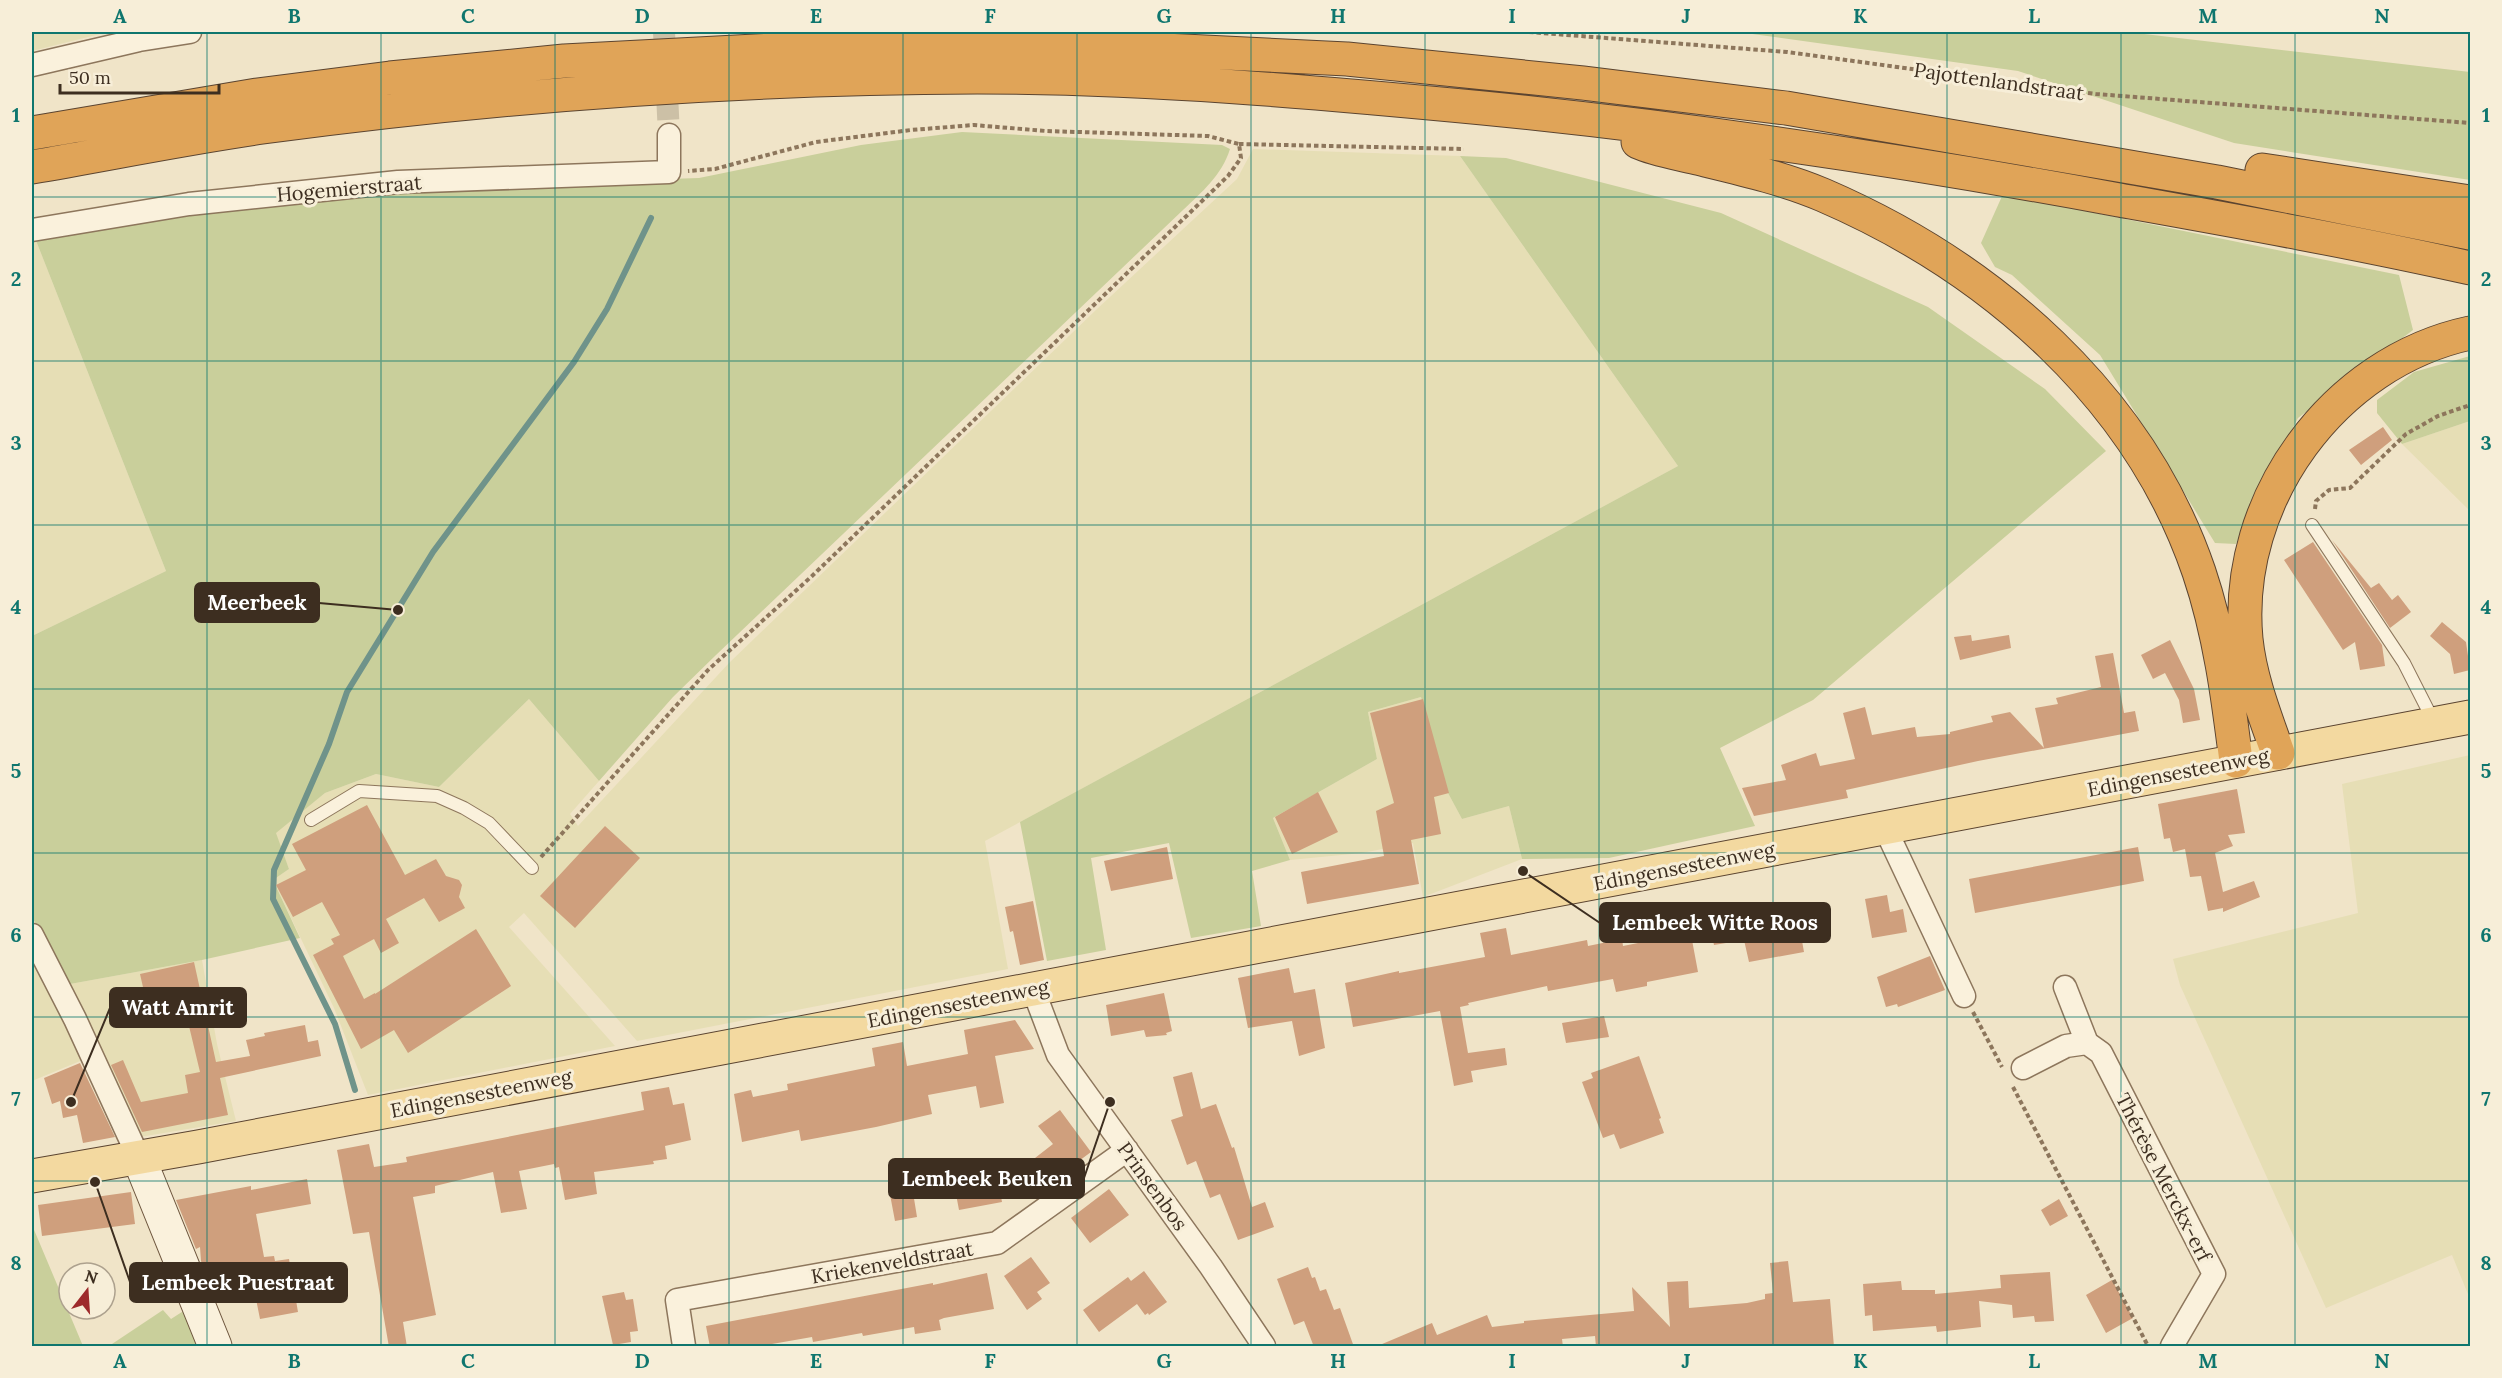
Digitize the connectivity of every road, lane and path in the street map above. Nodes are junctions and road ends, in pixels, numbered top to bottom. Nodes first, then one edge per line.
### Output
1 (190, 32) edge
2 (1529, 32) edge
3 (32, 65) edge
4 (1575, 117) junction
5 (2470, 123) edge
6 (32, 133) edge
7 (669, 135) tunnel mouth
8 (1239, 144) junction
9 (1464, 149) dead end
10 (32, 167) edge
11 (669, 172) junction
12 (2217, 182) junction
13 (2470, 202) edge
14 (32, 230) edge
15 (2470, 233) edge
16 (2470, 268) edge
17 (2470, 333) edge
18 (2470, 405) edge
19 (2312, 525) joint
20 (2470, 717) edge
21 (2434, 723) junction
22 (2278, 753) junction
23 (2236, 761) junction
24 (311, 820) dead end
25 (1885, 828) junction
26 (532, 868) joint
27 (32, 935) edge
28 (2066, 987) dead end
29 (1033, 989) junction
30 (1964, 996) joint
31 (2087, 1042) junction
32 (2011, 1071) junction
33 (1127, 1150) junction
34 (138, 1156) junction
35 (32, 1176) edge
36 (214, 1347) edge
37 (684, 1347) edge
38 (1264, 1347) edge
39 (2148, 1347) edge
40 (2172, 1347) edge

1 - 3 street
2 - 5 path, Pajottenlandstraat
4 - 10 highway
4 - 16 highway
4 - 23 highway
6 - 12 highway
7 - 11 street
8 - 9 path
8 - 11 path
8 - 26 path
11 - 14 street, Hogemierstraat
12 - 13 highway
12 - 15 highway
17 - 22 highway
18 - 19 path
19 - 21 lane
20 - 21 main road, Edingensesteenweg
21 - 22 main road, Edingensesteenweg
22 - 23 main road, Edingensesteenweg
23 - 25 main road, Edingensesteenweg
24 - 26 lane
25 - 29 main road, Edingensesteenweg
25 - 30 street
27 - 34 street
28 - 31 street, Thérèse Merckx-erf
29 - 33 street, Prinsenbos
29 - 34 main road, Edingensesteenweg
30 - 32 path
31 - 32 street
31 - 40 street, Thérèse Merckx-erf
32 - 39 path
33 - 37 street, Kriekenveldstraat
33 - 38 street, Prinsenbos
34 - 35 main road, Edingensesteenweg
34 - 36 street

